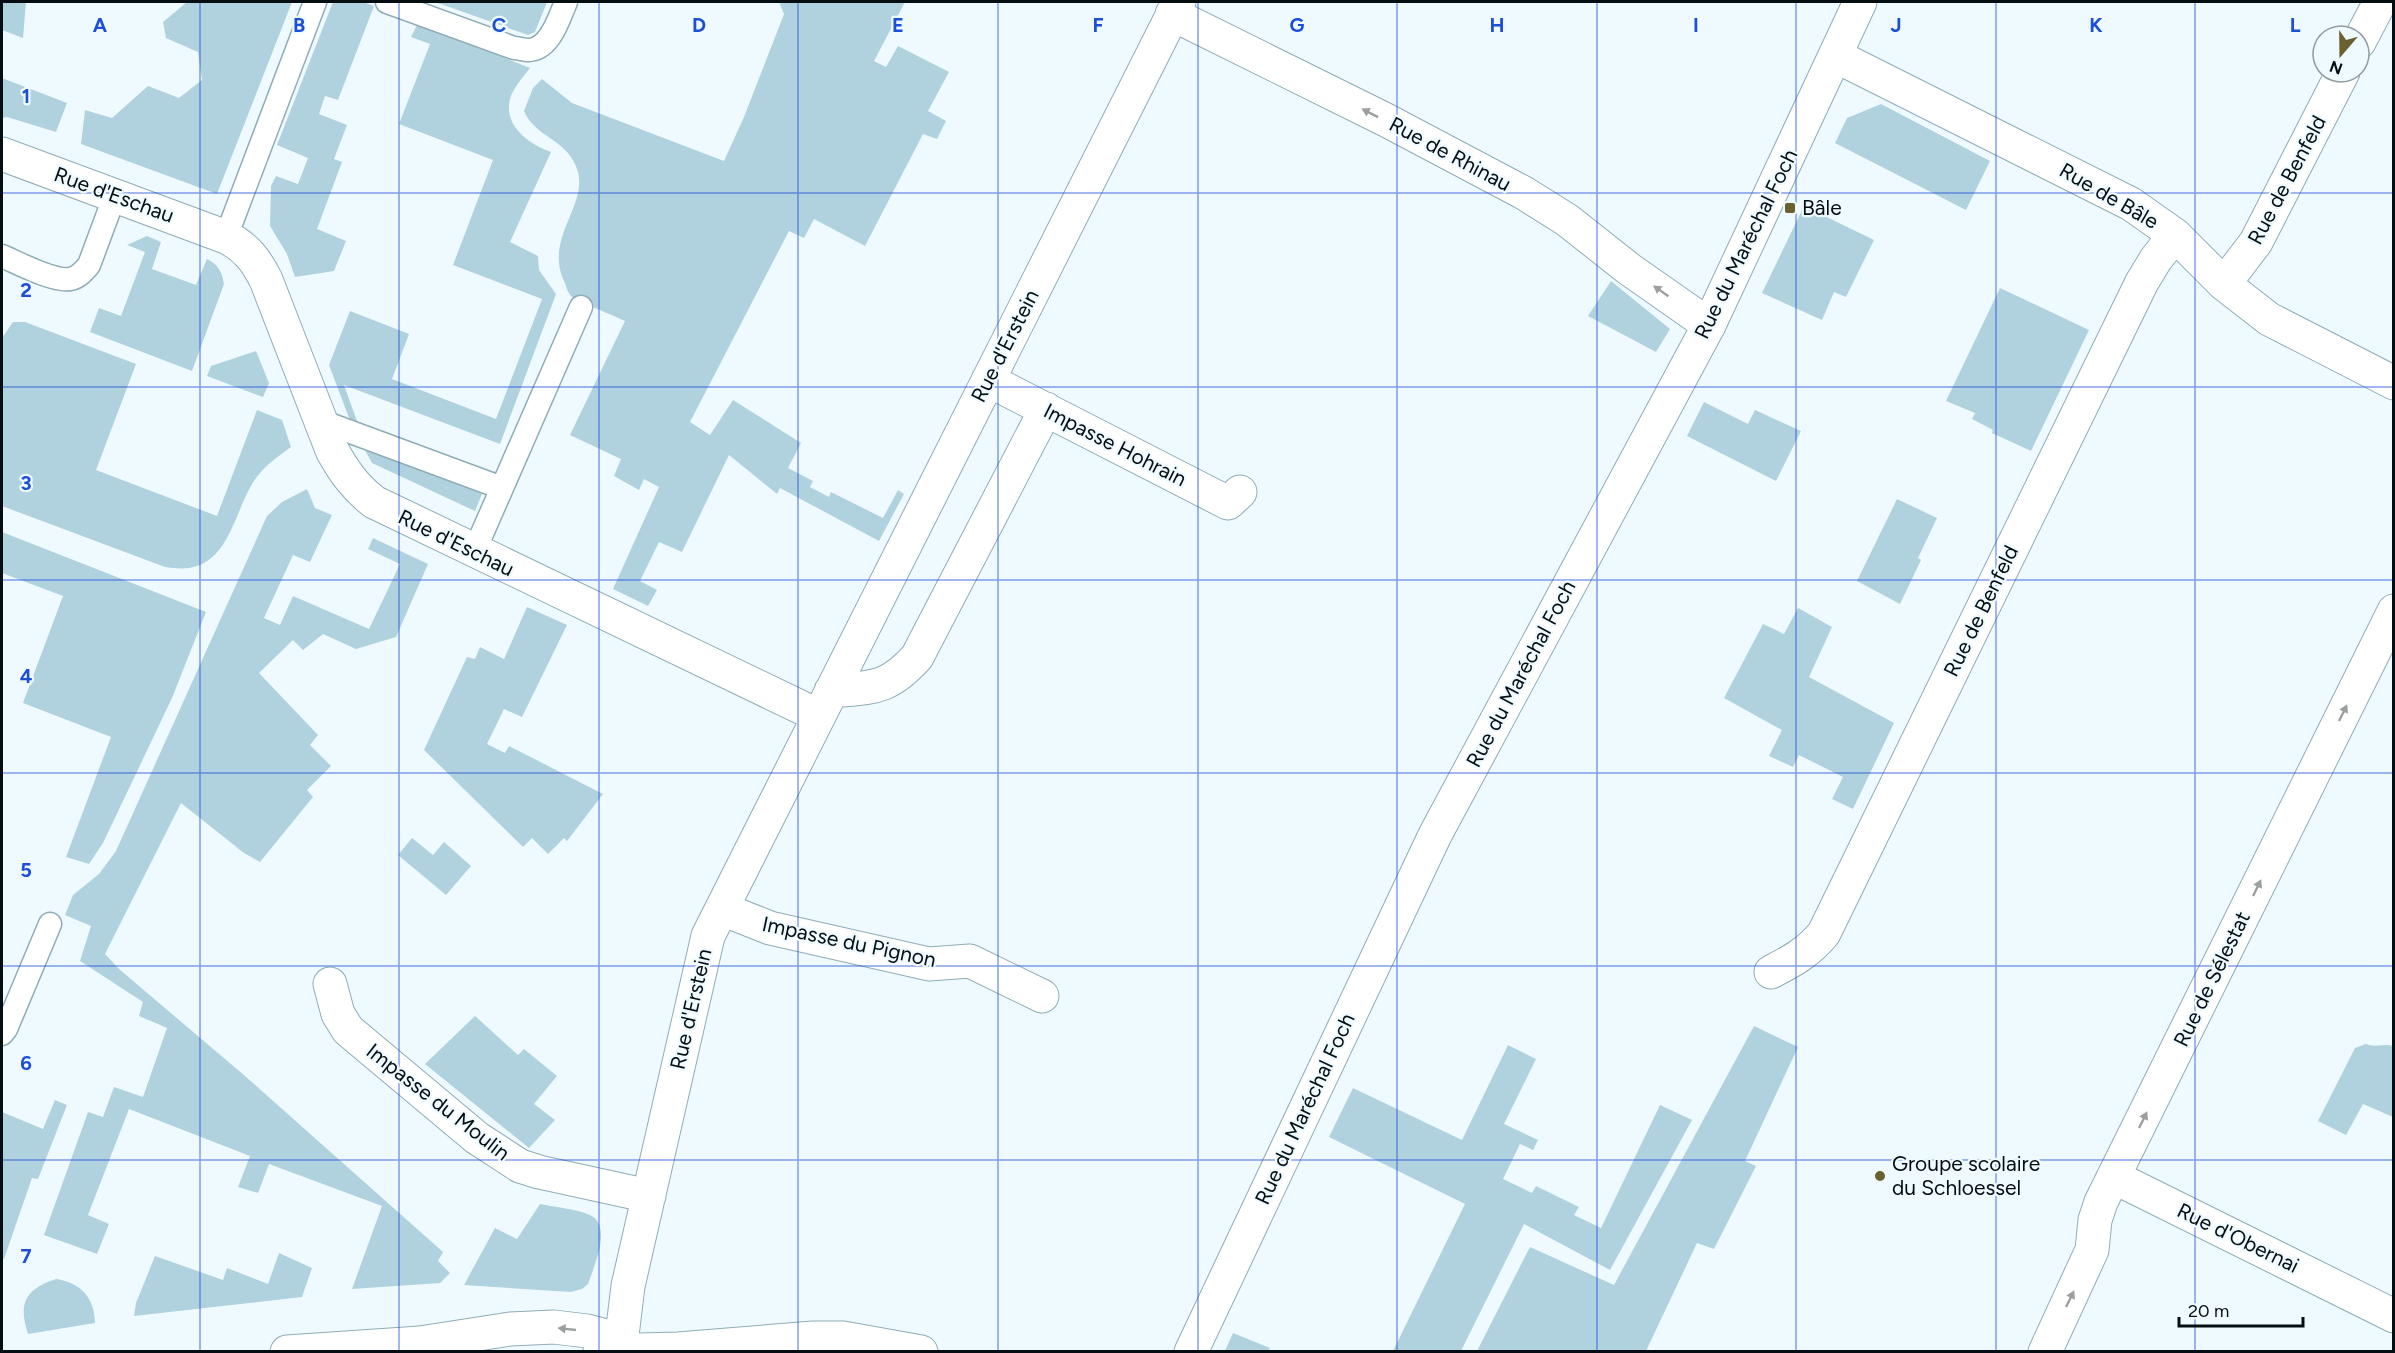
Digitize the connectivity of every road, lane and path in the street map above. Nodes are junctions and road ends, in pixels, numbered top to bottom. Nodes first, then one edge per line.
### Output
1 (315, 2) edge
2 (387, 2) edge
3 (566, 2) edge
4 (1860, 2) edge
5 (2380, 2) edge
6 (1176, 8) edge
7 (2368, 24) edge
8 (1836, 56) junction
9 (2337, 84) edge
10 (2, 154) edge
11 (114, 195) junction
12 (2175, 235) junction
13 (226, 237) junction
14 (2, 256) edge
15 (2224, 284) junction
16 (581, 307) dead end
17 (1709, 325) junction
18 (988, 381) junction
19 (2394, 383) edge
20 (1046, 409) junction
21 (321, 421) junction
22 (502, 488) junction
23 (1240, 492) dead end
24 (474, 552) junction
25 (2394, 611) edge
26 (825, 703) junction
27 (722, 909) junction
28 (50, 924) dead end
29 (1771, 972) dead end
30 (330, 984) dead end
31 (1042, 996) dead end
32 (2, 1034) edge
33 (2114, 1177) junction
34 (649, 1196) junction
35 (2394, 1316) edge
36 (420, 1343) junction
37 (333, 1350) edge
38 (611, 1351) edge
39 (287, 1352) edge
40 (507, 1352) edge
41 (921, 1352) edge
42 (1191, 1352) edge
43 (2045, 1352) edge

1 - 13 lane
2 - 3 lane
4 - 8 street, Rue du Maréchal Foch
5 - 7 street
17 -> 6 street, Rue de Rhinau
6 - 18 street, Rue d'Erstein
8 - 12 street, Rue de Bâle
8 - 17 street, Rue du Maréchal Foch
9 - 15 street, Rue de Benfeld
10 - 11 street, Rue d'Eschau
11 - 13 street, Rue d'Eschau
11 - 14 lane
12 - 15 street, Rue de Bâle
12 - 29 street, Rue de Benfeld
13 - 21 street, Rue d'Eschau
15 - 19 street, Rue de Bâle
16 - 22 lane
17 - 42 street, Rue du Maréchal Foch
18 - 20 street, Impasse Hohrain
18 - 26 street, Rue d'Erstein
20 - 23 street, Impasse Hohrain
20 - 26 street
21 - 22 lane
21 - 24 street, Rue d'Eschau
22 - 24 lane
24 - 26 street, Rue d'Eschau
33 -> 25 street, Rue de Sélestat
26 - 27 street, Rue d'Erstein
27 - 31 street, Impasse du Pignon
27 - 34 street, Rue d'Erstein
28 - 32 lane
30 - 34 street, Impasse du Moulin
33 - 35 street, Rue d'Obernai
43 -> 33 street, Rue de Sélestat
34 - 38 street, Rue d'Erstein
36 - 37 street
38 -> 36 street
36 - 40 street
37 - 39 street
38 - 41 street

